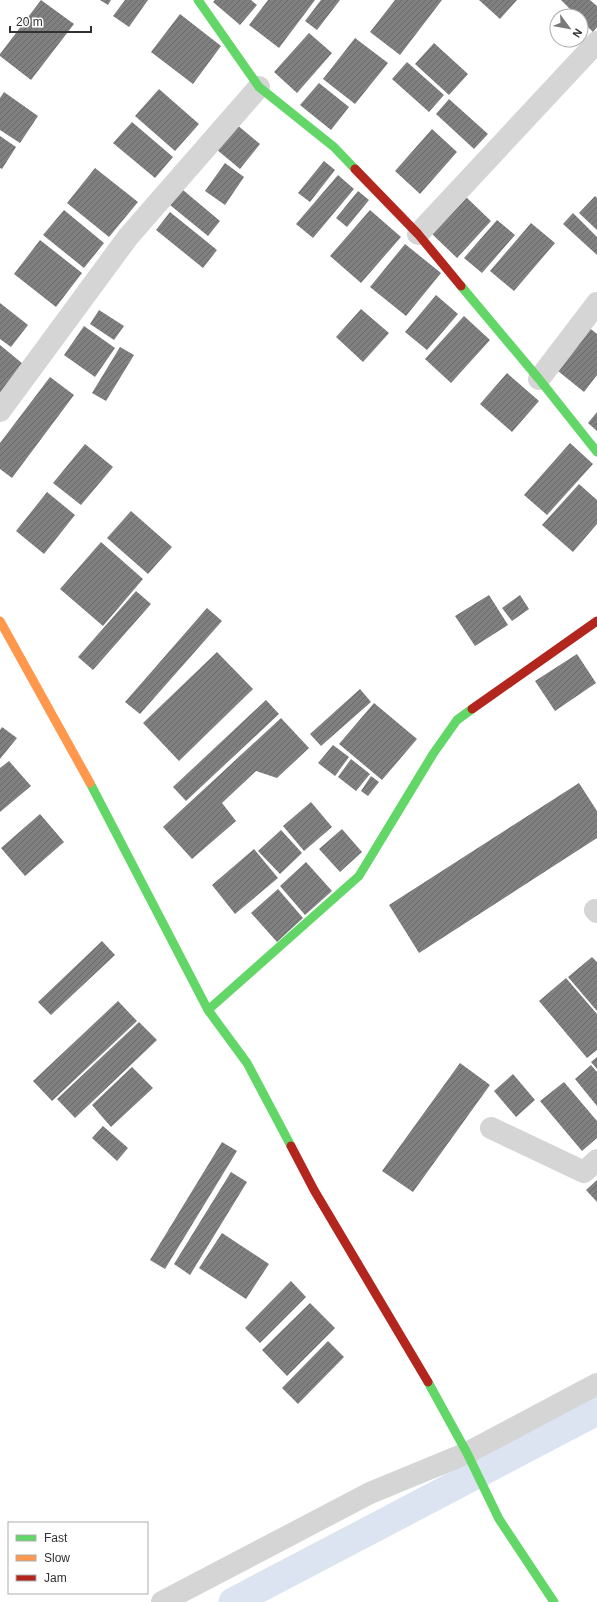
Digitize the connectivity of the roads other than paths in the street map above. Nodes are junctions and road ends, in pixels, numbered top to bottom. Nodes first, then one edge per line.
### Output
1 (198, 0) edge
2 (597, 42) edge
3 (259, 87) junction
4 (418, 234) junction
5 (597, 303) edge
6 (539, 379) junction
7 (0, 411) edge
8 (597, 452) edge
9 (0, 621) edge
10 (597, 621) edge
11 (208, 1010) junction
12 (491, 1128) dead end
13 (597, 1160) edge
14 (597, 1384) edge
15 (471, 1462) junction
16 (162, 1602) edge
17 (554, 1602) edge

1 - 3 street
2 - 4 street
3 - 4 street
3 - 7 street
4 - 6 street
5 - 6 street
6 - 8 street
9 - 11 street
10 - 11 street
11 - 15 street
12 - 13 street
14 - 15 street
15 - 16 street
15 - 17 street

